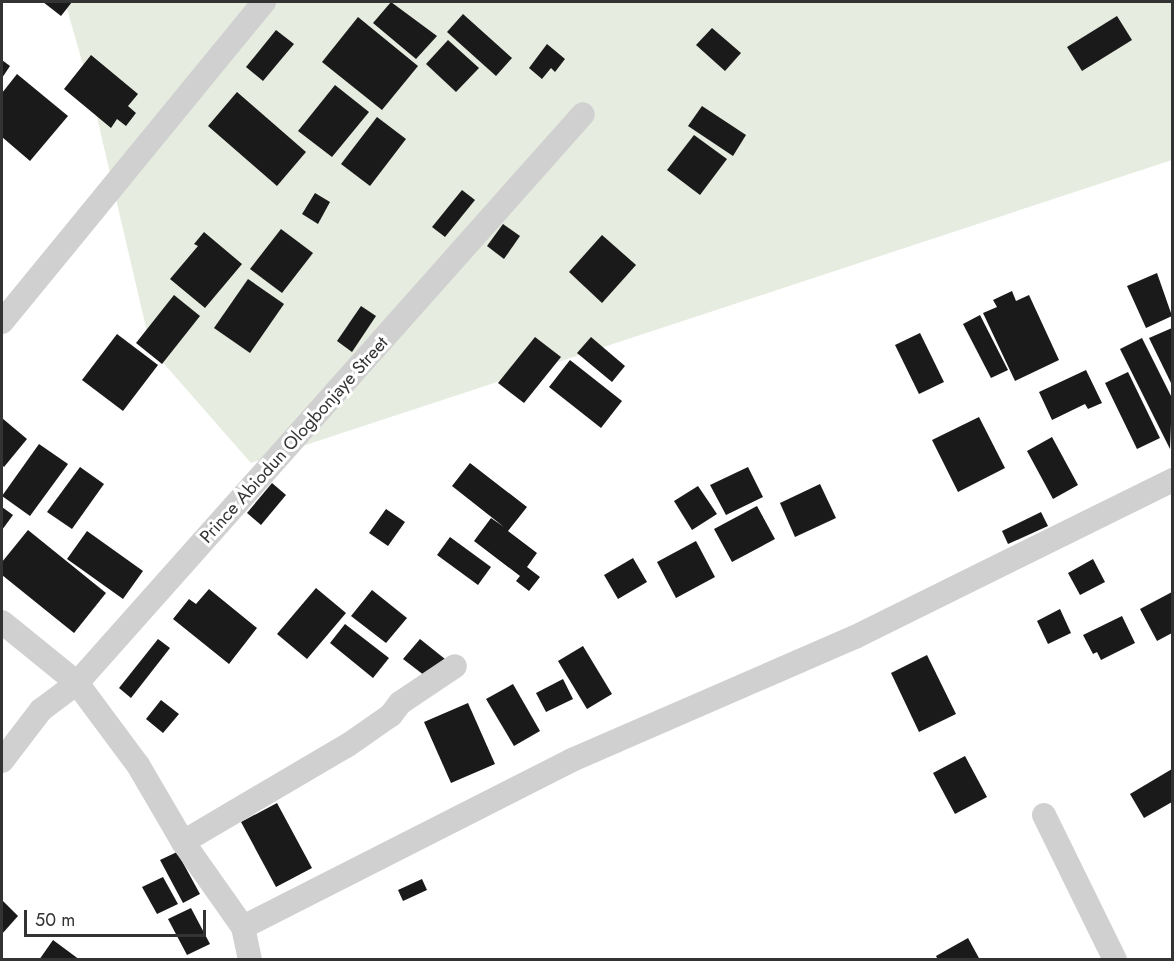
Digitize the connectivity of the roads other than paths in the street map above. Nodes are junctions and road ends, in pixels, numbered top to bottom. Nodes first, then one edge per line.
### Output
1 (264, 2) edge
2 (583, 114) dead end
3 (2, 322) edge
4 (1173, 480) edge
5 (2, 622) edge
6 (455, 666) dead end
7 (77, 683) junction
8 (2, 761) edge
9 (1044, 815) dead end
10 (183, 842) junction
11 (243, 927) junction
12 (250, 960) edge
13 (1115, 960) edge

1 - 3 street
2 - 7 street, Prince Abiodun Ologbonjaye Street
4 - 11 street
5 - 7 street
6 - 10 street
7 - 8 street, Prince Abiodun Ologbonjaye Street
7 - 10 street
9 - 13 street
10 - 11 street
11 - 12 street

